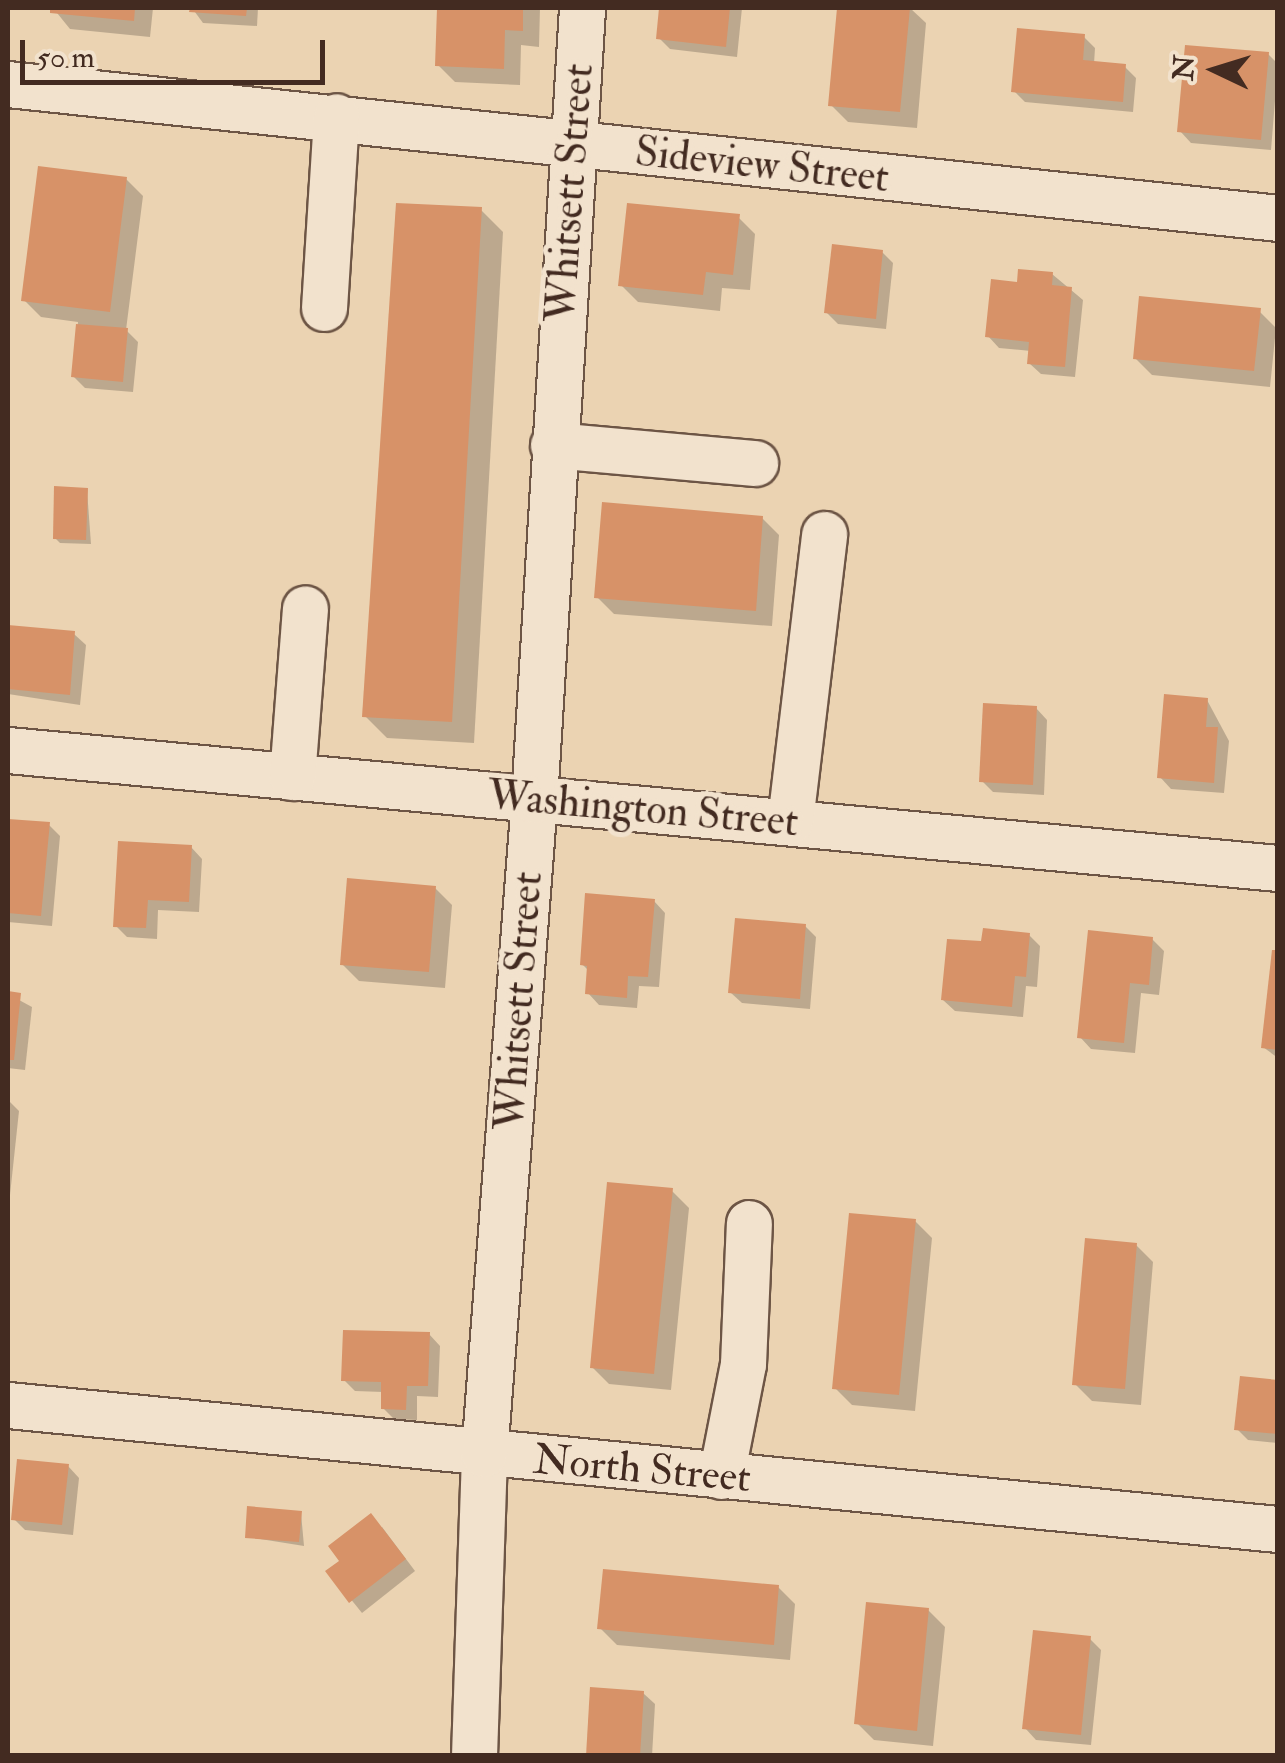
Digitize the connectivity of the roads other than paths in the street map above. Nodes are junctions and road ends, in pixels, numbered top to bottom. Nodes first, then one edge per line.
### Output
1 (582, 8) edge
2 (8, 84) edge
3 (336, 116) junction
4 (570, 141) junction
5 (1278, 218) edge
6 (324, 308) dead end
7 (554, 445) junction
8 (755, 462) dead end
9 (824, 534) dead end
10 (305, 609) dead end
11 (8, 750) edge
12 (292, 777) junction
13 (534, 800) junction
14 (790, 820) junction
15 (1278, 868) edge
16 (748, 1223) dead end
17 (8, 1405) edge
18 (484, 1454) junction
19 (721, 1476) junction
20 (1278, 1528) edge
21 (474, 1756) edge

1 - 4 street, Whitsett Street
2 - 3 street, Sideview Street
3 - 4 street, Sideview Street
3 - 6 street
4 - 5 street, Sideview Street
4 - 7 street, Whitsett Street
7 - 8 street
7 - 13 street, Whitsett Street
9 - 14 street
10 - 12 street
11 - 12 street, Washington Street
12 - 13 street, Washington Street
13 - 14 street, Washington Street
13 - 18 street, Whitsett Street
14 - 15 street, Washington Street
16 - 19 street
17 - 18 street, North Street
18 - 19 street, North Street
18 - 21 street, Whitsett Street
19 - 20 street, North Street

